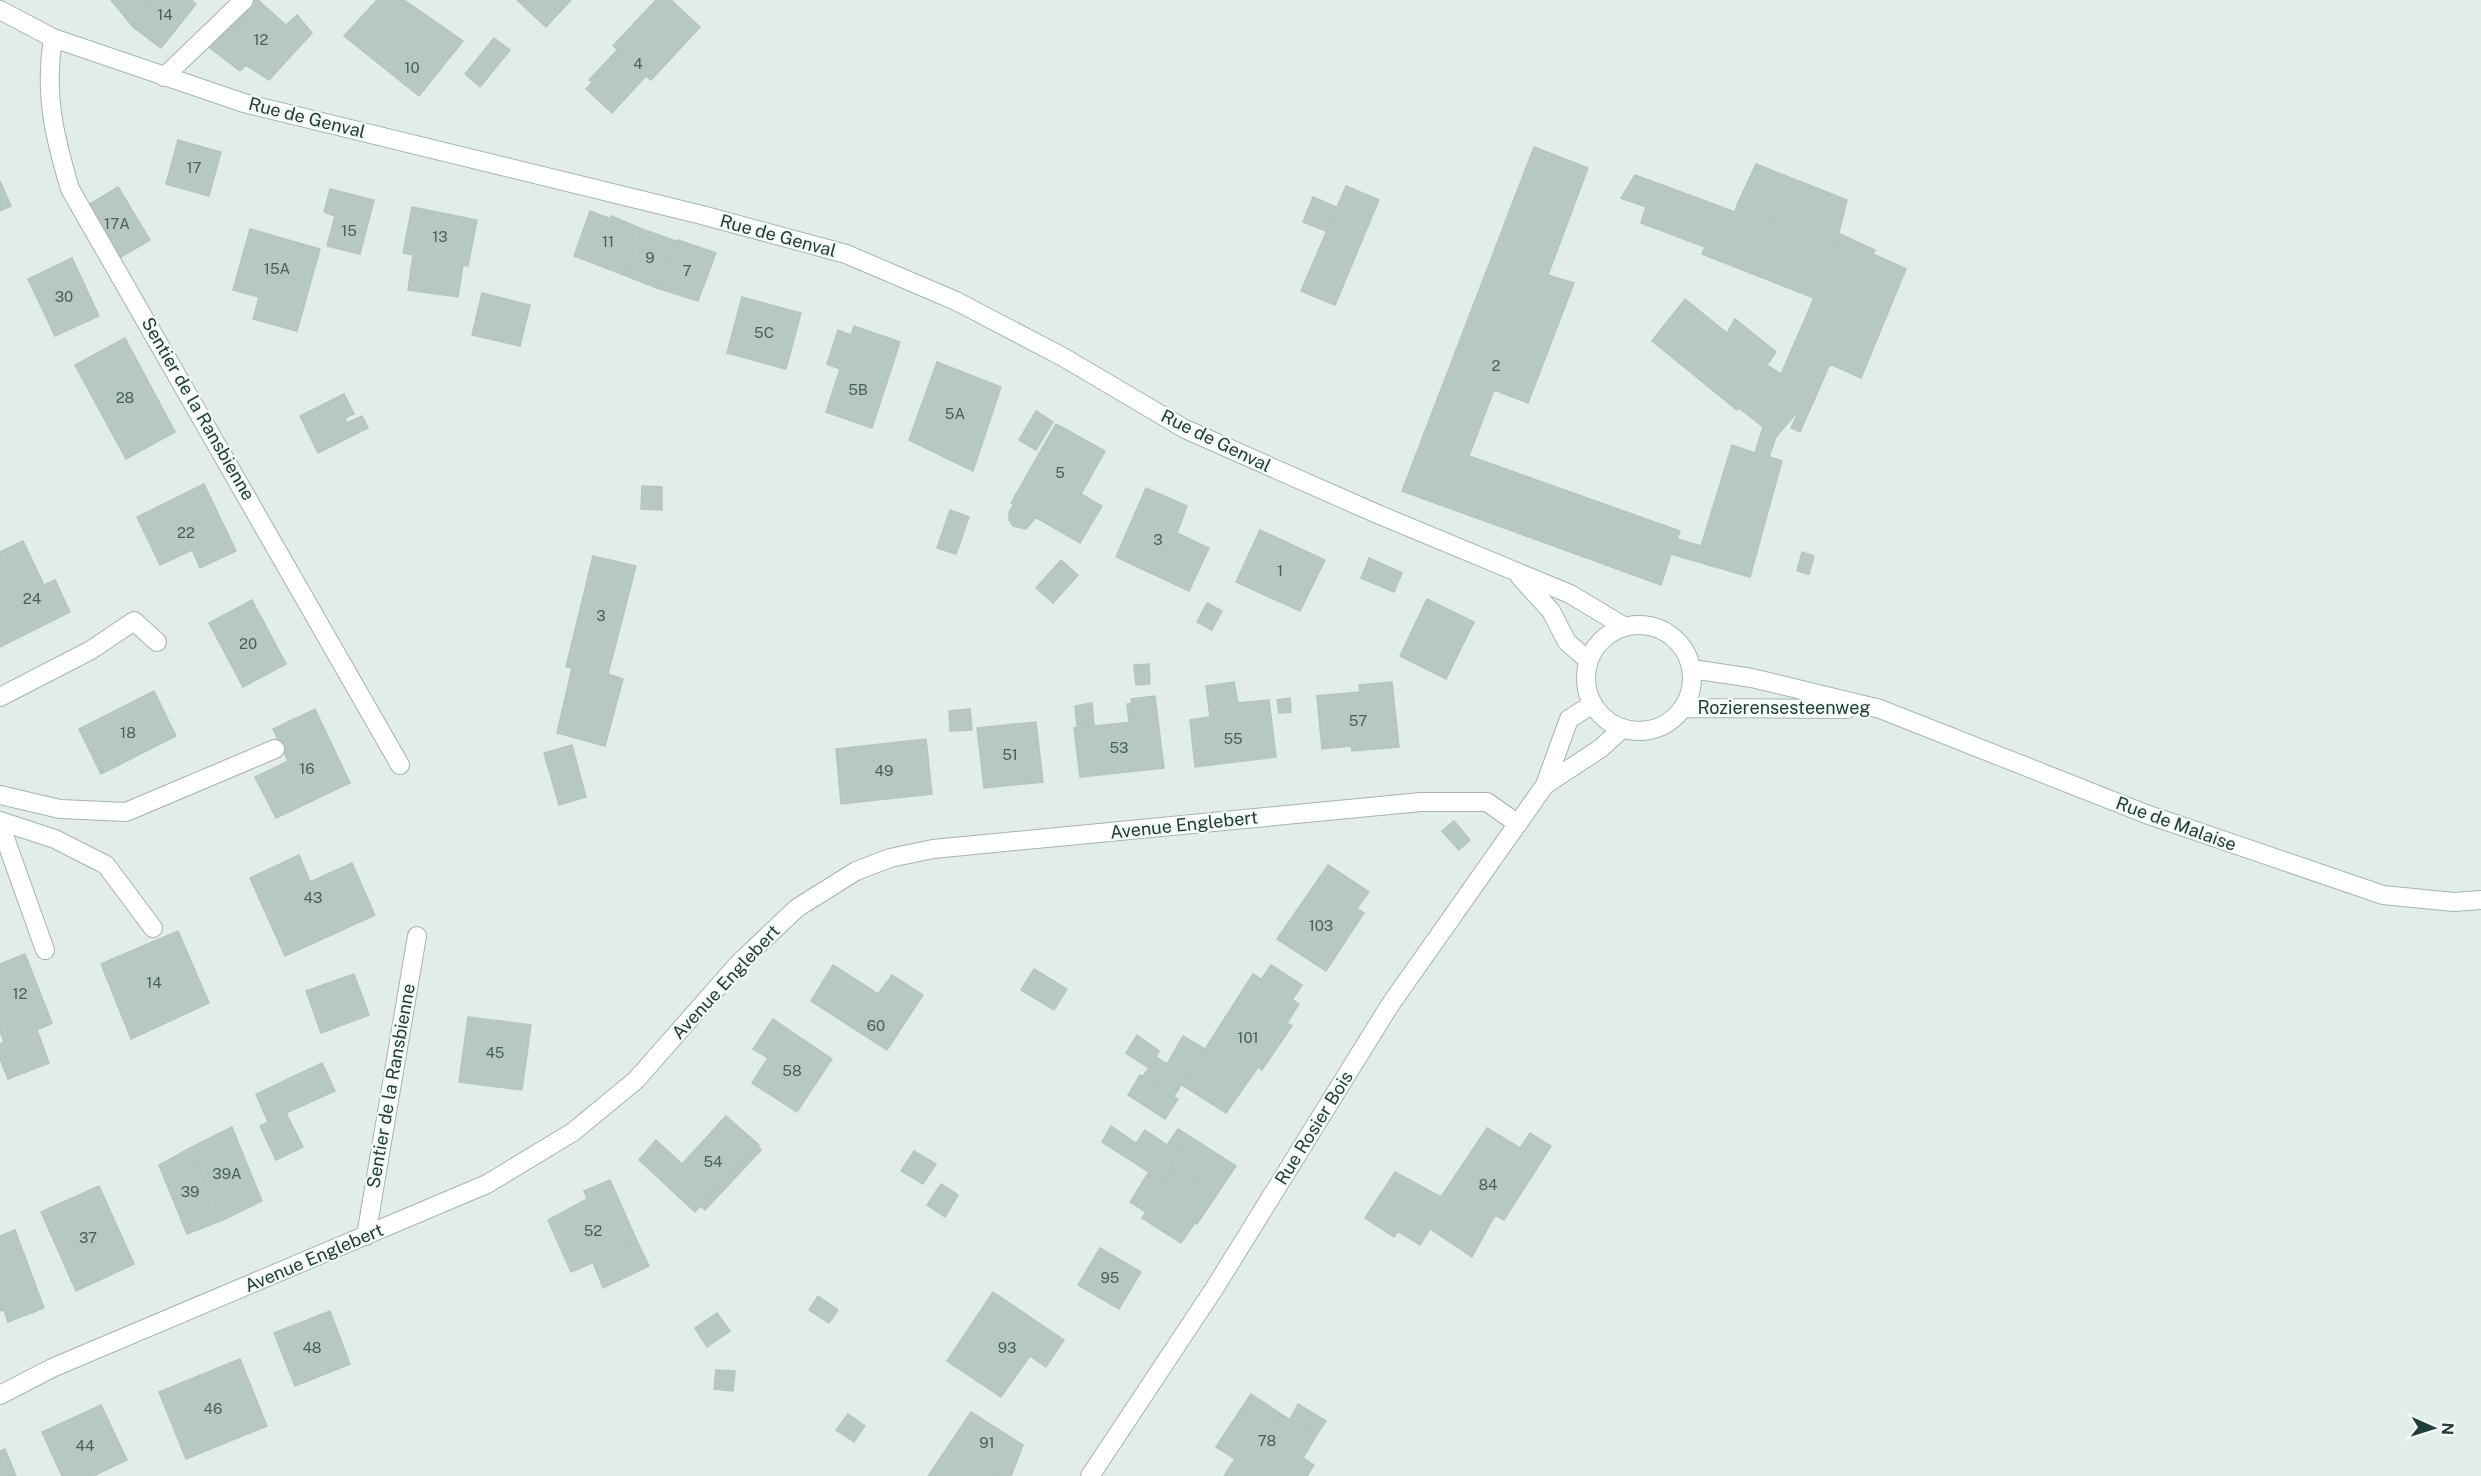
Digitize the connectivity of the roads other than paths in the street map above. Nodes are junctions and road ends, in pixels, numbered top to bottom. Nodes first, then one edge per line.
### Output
1 (244, 0) edge
2 (0, 10) edge
3 (53, 38) junction
4 (164, 77) junction
5 (1515, 571) junction
6 (1625, 627) junction
7 (157, 642) dead end
8 (1589, 661) junction
9 (1692, 669) junction
10 (0, 697) edge
11 (1593, 704) junction
12 (1684, 708) junction
13 (1880, 709) junction
14 (1623, 729) junction
15 (275, 749) dead end
16 (400, 765) dead end
17 (1545, 785) junction
18 (0, 795) edge
19 (0, 823) edge
20 (1518, 824) junction
21 (2481, 900) edge
22 (153, 928) dead end
23 (417, 936) dead end
24 (45, 950) dead end
25 (366, 1236) junction
26 (0, 1395) edge
27 (1090, 1476) edge

1 - 4 street
2 - 3 street, Rue de Genval
3 - 4 street, Rue de Genval
3 - 16 street, Sentier de la Ransbienne
4 - 5 street, Rue de Genval
5 - 6 street, Rue de Genval
5 - 8 street, Rue de Genval
6 - 8 street
6 - 9 street, Rue de Genval
7 - 10 street
8 - 11 street
9 - 12 street
9 - 13 street, Rozierensesteenweg
11 - 14 street
11 - 17 street, Rue Rosier Bois
12 - 13 street, Rozierensesteenweg
12 - 14 street
13 - 21 street, Rue de Malaise
14 - 17 street, Rue Rosier Bois
15 - 18 street
17 - 20 street, Rue Rosier Bois
19 - 22 street
19 - 24 street
20 - 25 street, Avenue Englebert
20 - 27 street, Rue Rosier Bois
23 - 25 street, Sentier de la Ransbienne
25 - 26 street, Avenue Englebert

